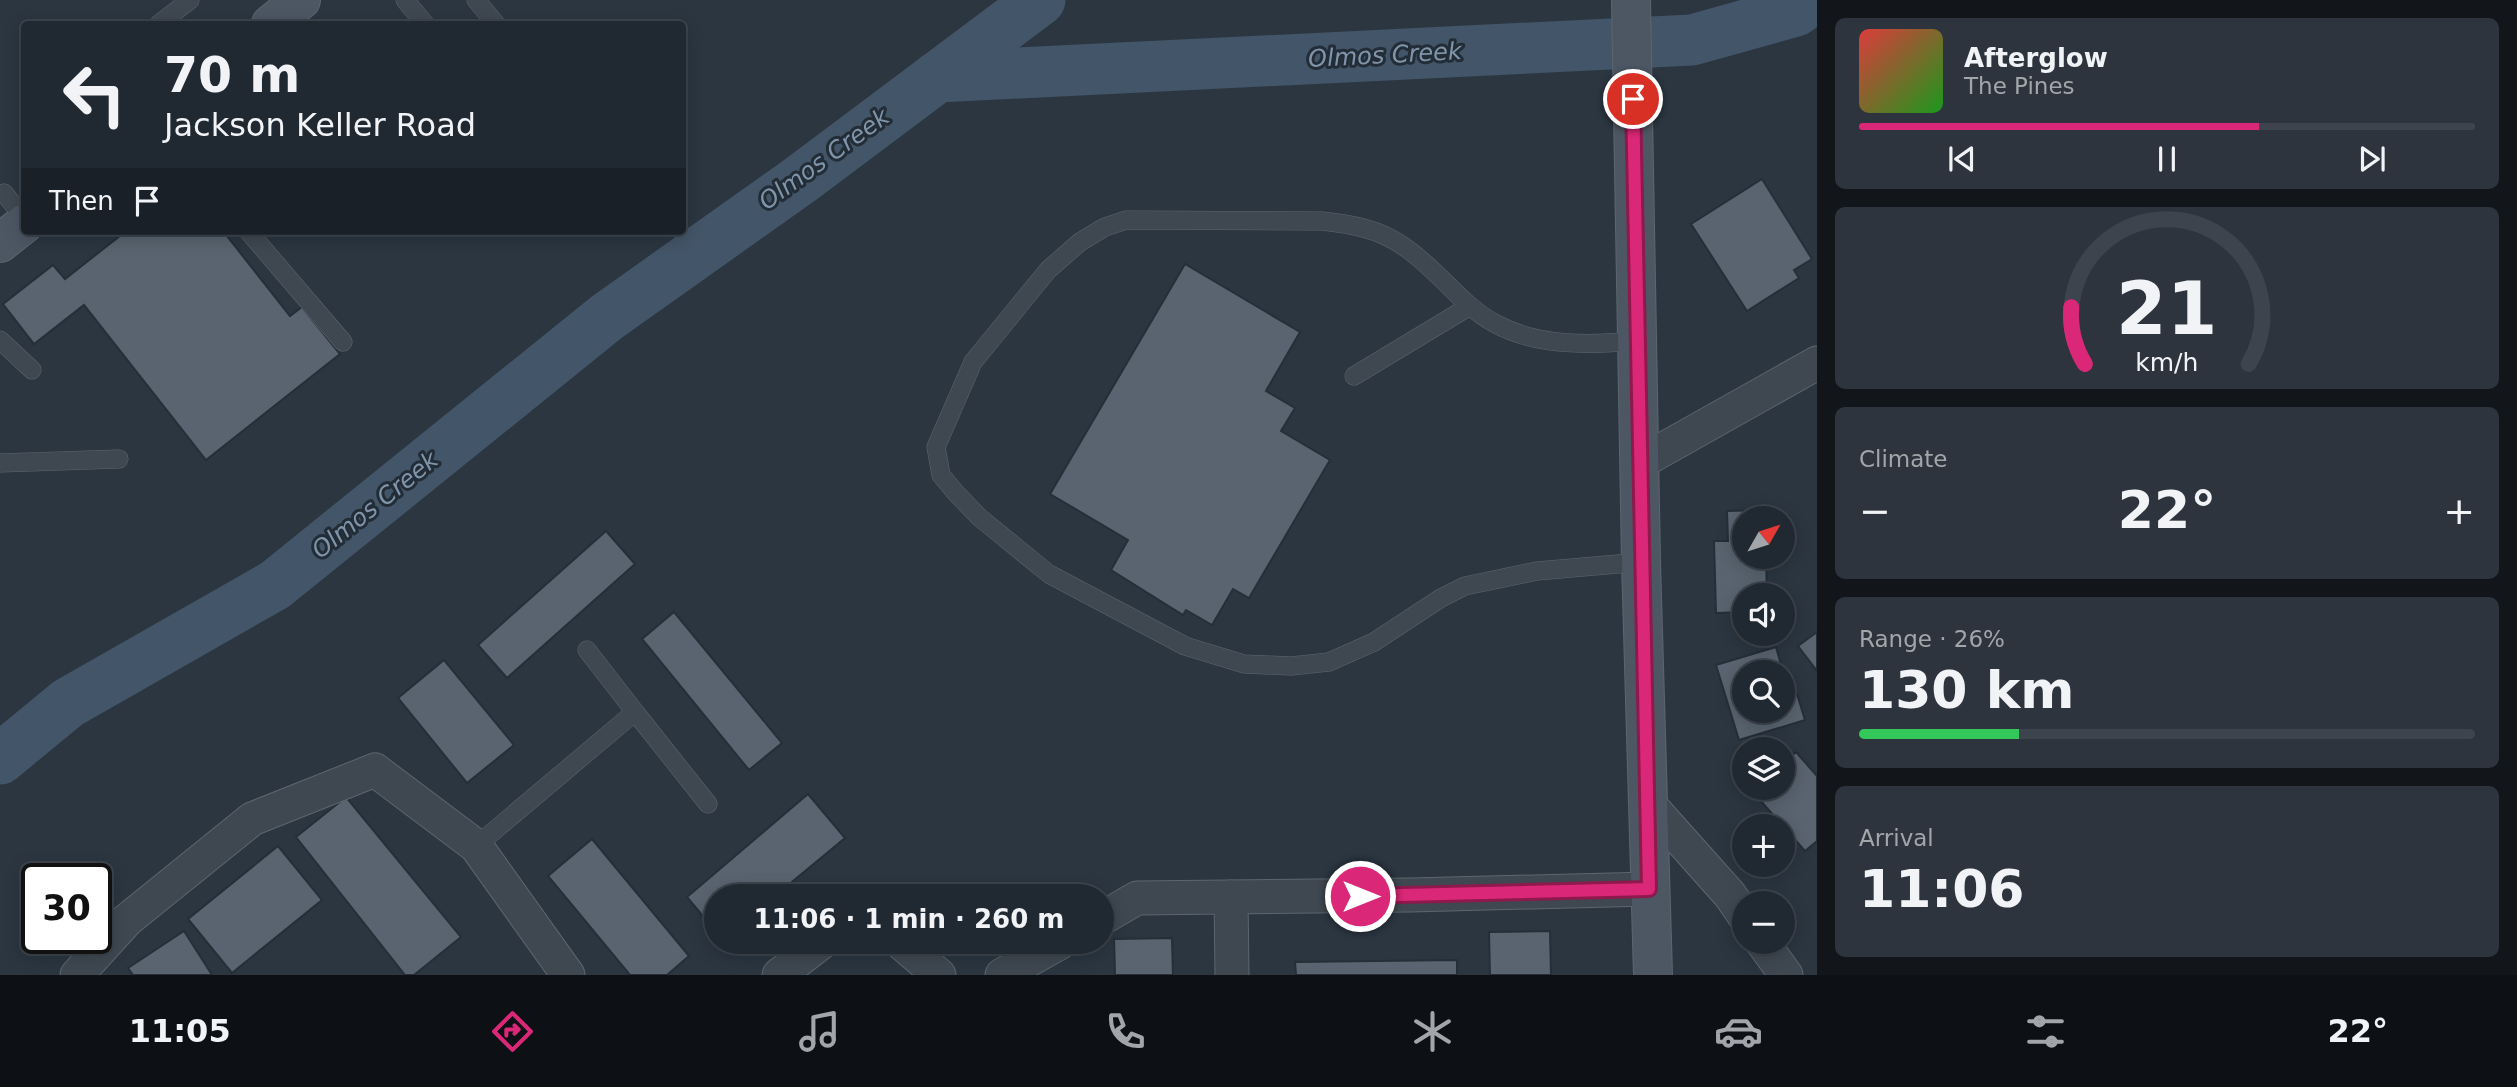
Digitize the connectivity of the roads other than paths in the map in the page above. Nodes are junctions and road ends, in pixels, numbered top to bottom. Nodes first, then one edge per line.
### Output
1 (190, 0) edge
2 (405, 0) edge
3 (476, 0) edge
4 (1631, 0) edge
5 (163, 21) edge
6 (422, 21) edge
7 (494, 21) edge
8 (14, 208) edge
9 (251, 235) edge
10 (0, 243) edge
11 (1470, 306) junction
12 (0, 340) edge
13 (1637, 341) junction
14 (343, 342) dead end
15 (1817, 363) edge
16 (32, 370) dead end
17 (1354, 376) dead end
18 (119, 459) dead end
19 (0, 463) edge
20 (1639, 463) junction
21 (1641, 562) junction
22 (587, 650) dead end
23 (635, 712) junction
24 (1647, 802) junction
25 (708, 804) dead end
26 (476, 846) junction
27 (1649, 889) junction
28 (1231, 897) junction
29 (1732, 898) edge
30 (1114, 912) edge
31 (806, 954) edge
32 (914, 954) edge
33 (1039, 954) edge
34 (1771, 954) edge
35 (77, 975) edge
36 (568, 975) edge
37 (779, 975) edge
38 (939, 975) edge
39 (1002, 975) edge
40 (1232, 975) edge
41 (1653, 975) edge
42 (1786, 975) edge

1 - 5 lane
2 - 6 lane
3 - 7 lane
4 - 13 main road
8 - 10 main road
9 - 14 lane
11 - 13 lane
11 - 17 lane
11 - 21 lane
12 - 16 lane
13 - 20 main road
15 - 20 street
18 - 19 lane
20 - 21 main road
21 - 24 main road
22 - 23 lane
23 - 25 lane
23 - 26 lane
24 - 27 main road
24 - 29 street
26 - 35 street
26 - 36 street
27 - 28 street
27 - 41 main road
28 - 30 street
28 - 40 street
31 - 37 street
32 - 38 street
33 - 39 street
34 - 42 street

